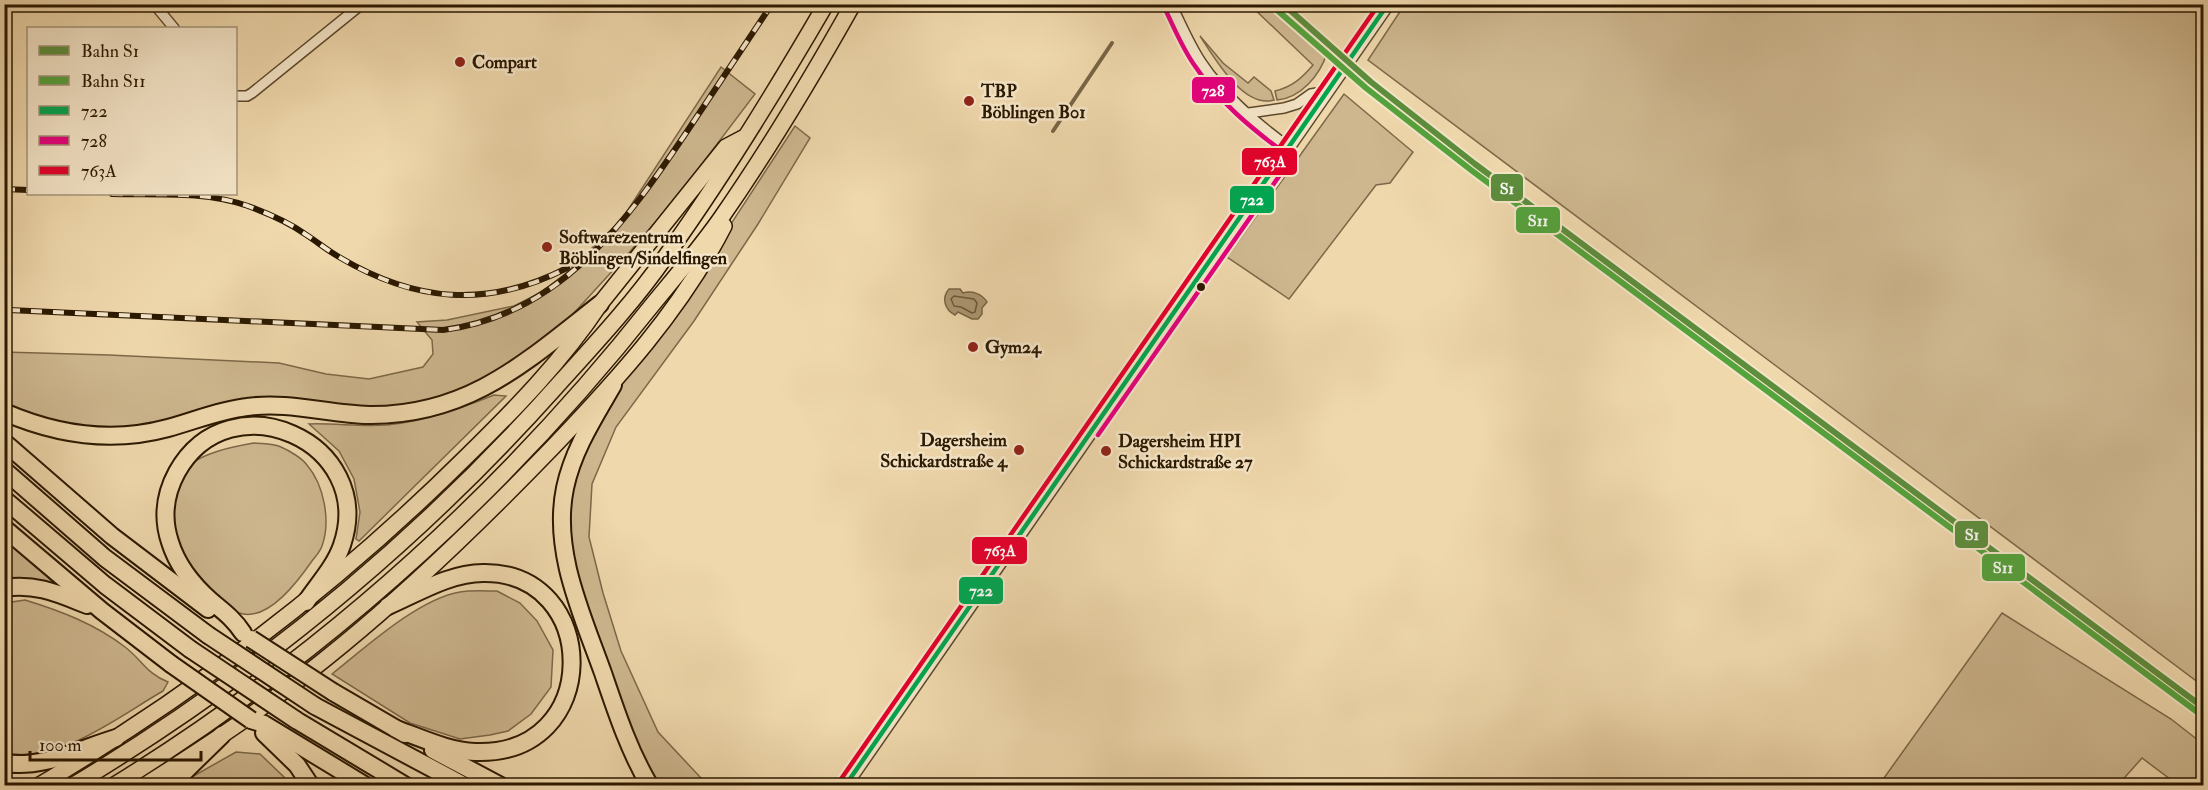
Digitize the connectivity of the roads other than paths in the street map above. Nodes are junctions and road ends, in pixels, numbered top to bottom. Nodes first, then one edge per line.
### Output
1 (154, 4) edge
2 (362, 4) edge
3 (826, 4) edge
4 (853, 4) edge
5 (1171, 4) edge
6 (1388, 4) edge
7 (173, 27) edge
8 (1328, 91) junction
9 (237, 96) edge
10 (1249, 113) junction
11 (747, 135) junction
12 (1290, 148) junction
13 (757, 164) junction
14 (600, 304) junction
15 (612, 385) junction
16 (4, 412) edge
17 (4, 442) edge
18 (4, 470) edge
19 (4, 499) edge
20 (4, 528) edge
21 (4, 588) edge
22 (306, 602) junction
23 (388, 606) junction
24 (102, 610) junction
25 (229, 619) junction
26 (396, 729) junction
27 (222, 735) junction
28 (275, 737) junction
29 (116, 738) junction
30 (4, 763) edge
31 (38, 786) edge
32 (72, 786) edge
33 (112, 786) edge
34 (144, 786) edge
35 (170, 786) edge
36 (311, 786) edge
37 (366, 786) edge
38 (406, 786) edge
39 (465, 786) edge
40 (501, 786) edge
41 (650, 786) edge
42 (845, 786) edge

1 - 7 street
2 - 9 street
3 - 11 highway
4 - 13 highway
5 - 10 street
6 - 8 street
8 - 10 street
8 - 12 street
10 - 12 street
11 - 14 highway
11 - 32 highway
12 - 42 street
13 - 15 highway
13 - 33 highway
14 - 16 highway
14 - 22 highway
15 - 23 highway
15 - 41 highway
17 - 25 highway
18 - 39 highway, bridge
19 - 38 highway, bridge
20 - 24 highway
21 - 24 highway
22 - 25 highway
22 - 29 highway
23 - 26 highway
23 - 27 highway
24 - 28 highway, bridge
25 - 26 highway, bridge
26 - 40 highway
27 - 34 highway
27 - 35 highway
28 - 36 highway
28 - 37 highway
29 - 30 highway
29 - 31 highway

